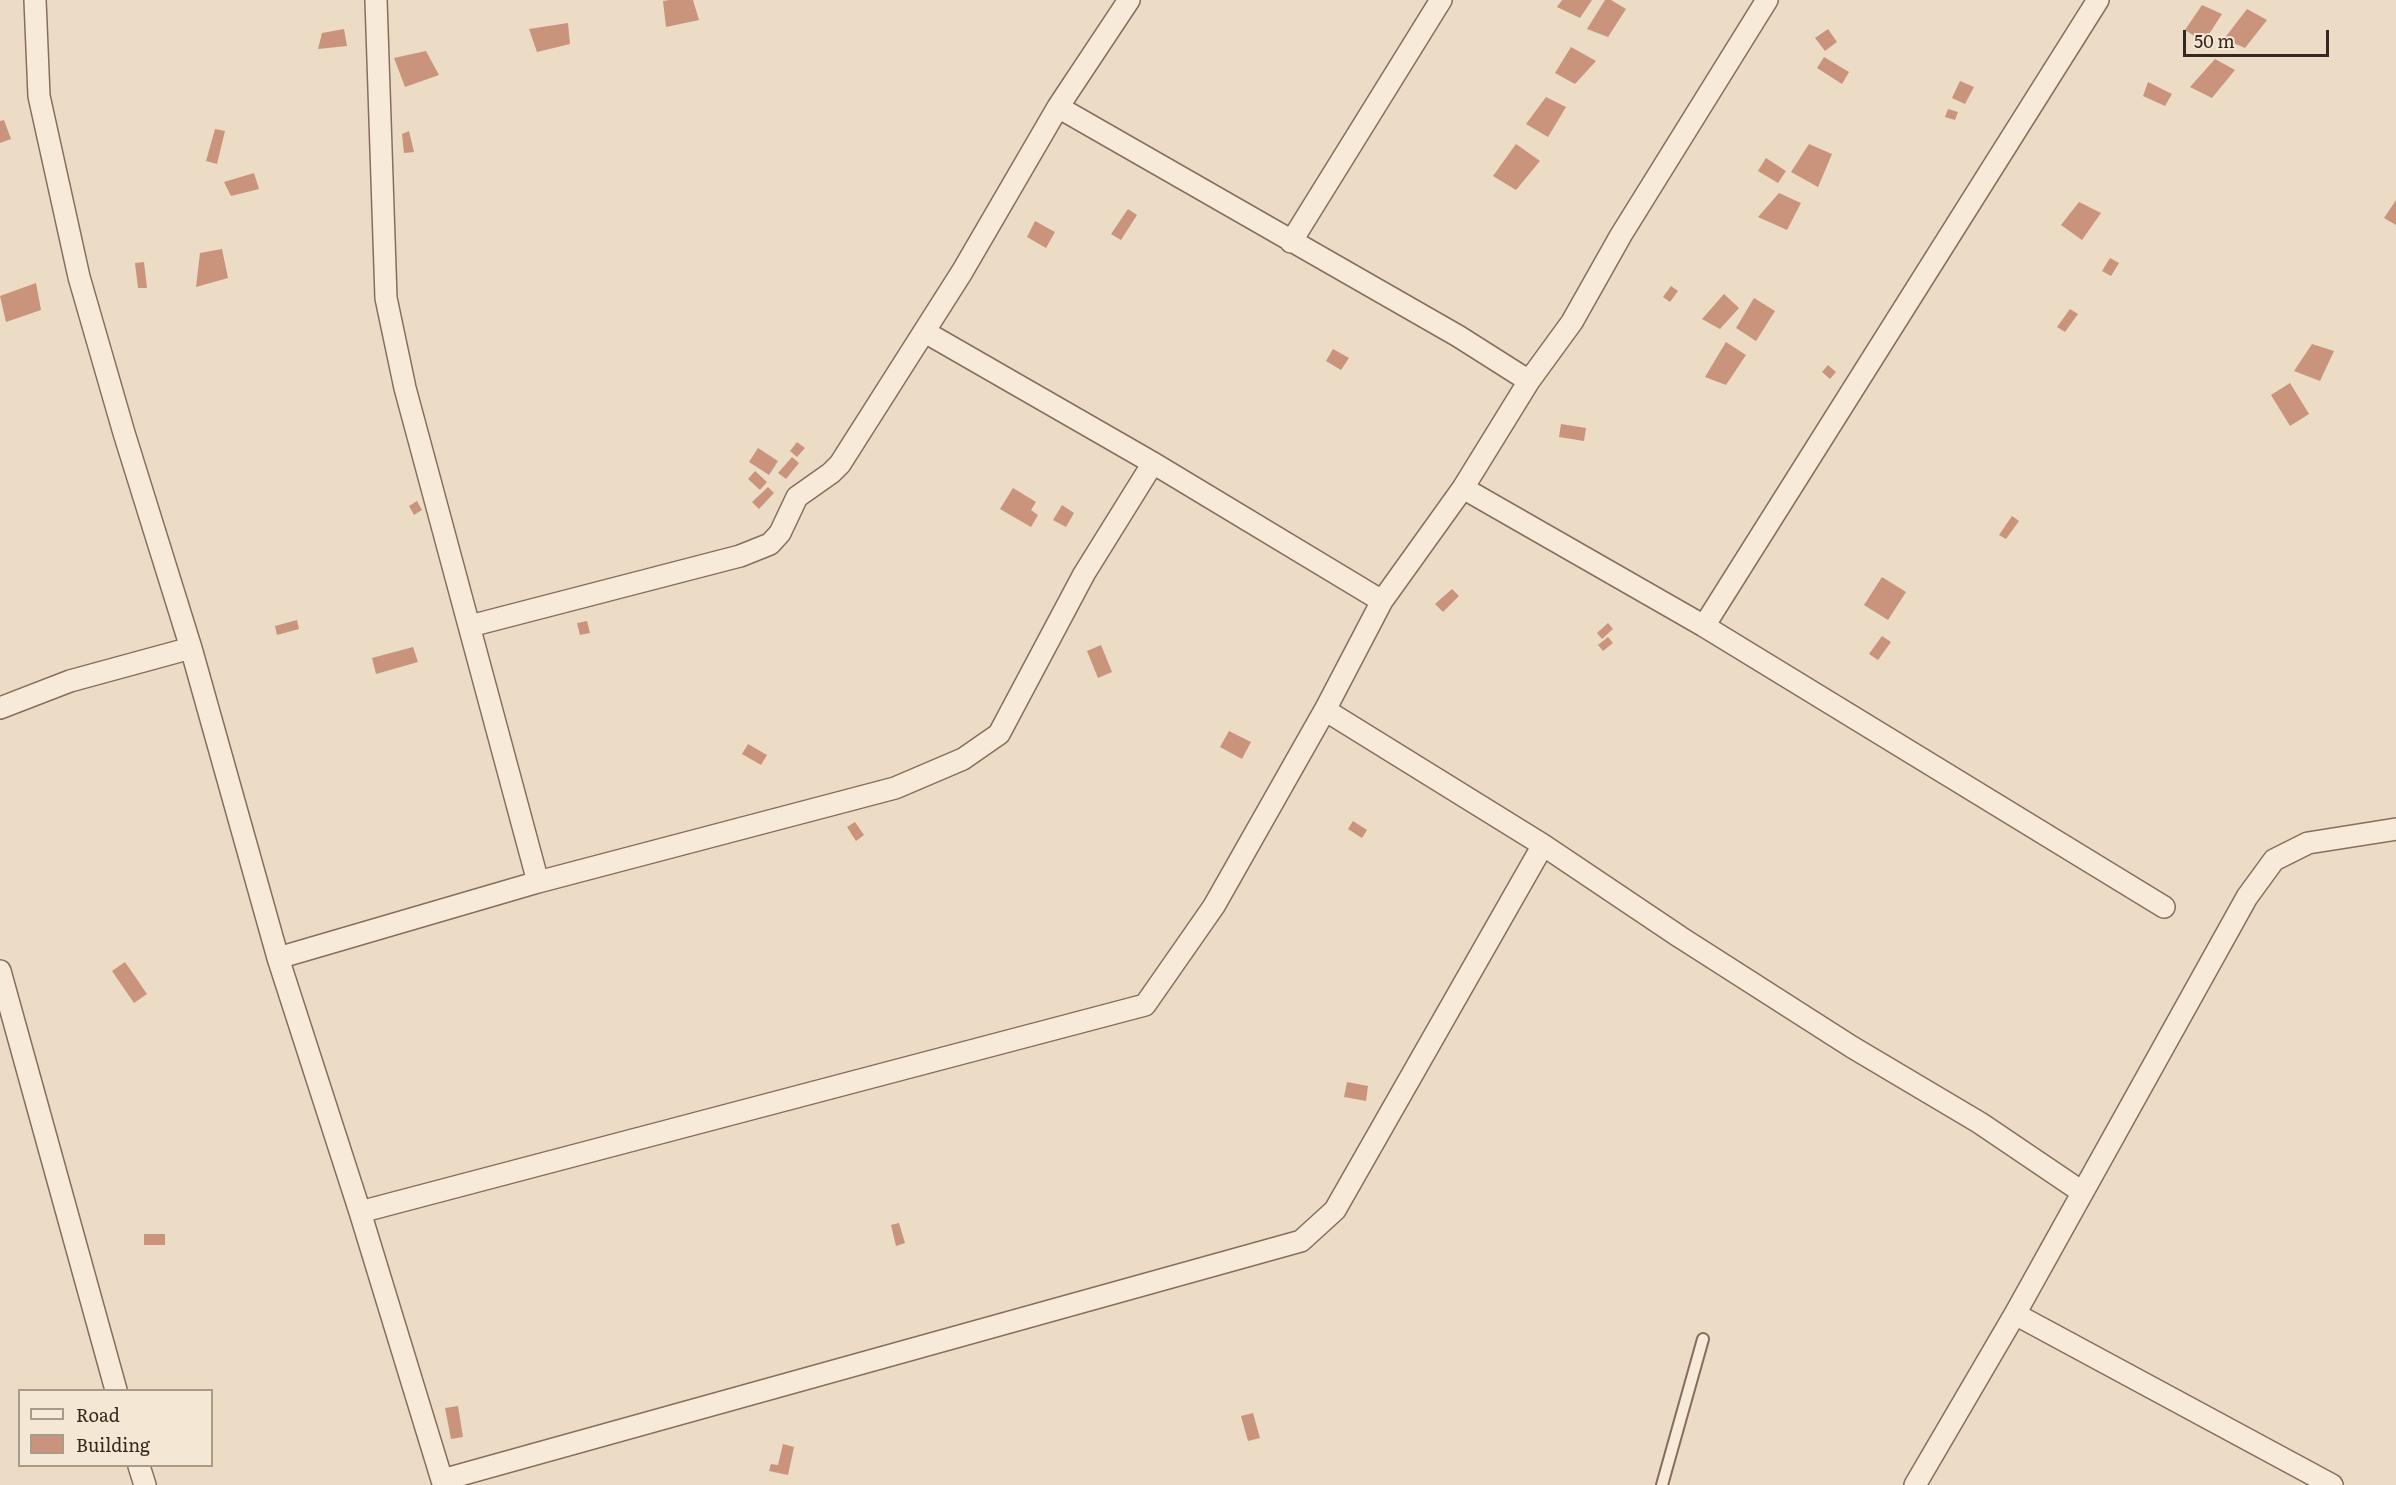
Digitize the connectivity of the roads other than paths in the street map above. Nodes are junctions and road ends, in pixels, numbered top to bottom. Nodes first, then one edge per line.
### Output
1 (35, 0) edge
2 (376, 0) edge
3 (1129, 0) edge
4 (1441, 0) edge
5 (1767, 0) edge
6 (2098, 0) edge
7 (1058, 107) junction
8 (1291, 242) junction
9 (925, 332) junction
10 (1529, 381) junction
11 (1154, 463) junction
12 (1464, 488) junction
13 (1382, 600) junction
14 (470, 626) junction
15 (1704, 627) junction
16 (191, 648) junction
17 (0, 708) edge
18 (1324, 710) junction
19 (2396, 829) edge
20 (1544, 845) junction
21 (538, 882) junction
22 (2164, 907) dead end
23 (278, 958) junction
24 (0, 971) edge
25 (2082, 1192) junction
26 (360, 1212) junction
27 (2015, 1314) junction
28 (1703, 1339) dead end
29 (116, 1389) edge
30 (139, 1467) edge
31 (433, 1483) edge
32 (145, 1485) edge
33 (1662, 1485) edge
34 (1915, 1485) edge
35 (2332, 1485) edge

1 - 16 street
2 - 14 street
3 - 7 street
4 - 8 street
5 - 10 street
6 - 15 street
7 - 8 street
7 - 9 street
8 - 10 street
9 - 11 street
9 - 14 street
10 - 12 street
11 - 13 street
11 - 21 street
12 - 13 street
12 - 15 street
13 - 18 street
14 - 21 street
15 - 22 street
16 - 17 street
16 - 23 street
18 - 20 street
18 - 26 street
19 - 25 street
20 - 25 street
20 - 31 street
21 - 23 street
23 - 26 street
24 - 29 street
25 - 27 street
26 - 31 street
27 - 34 street
27 - 35 street
28 - 33 lane
30 - 32 street

